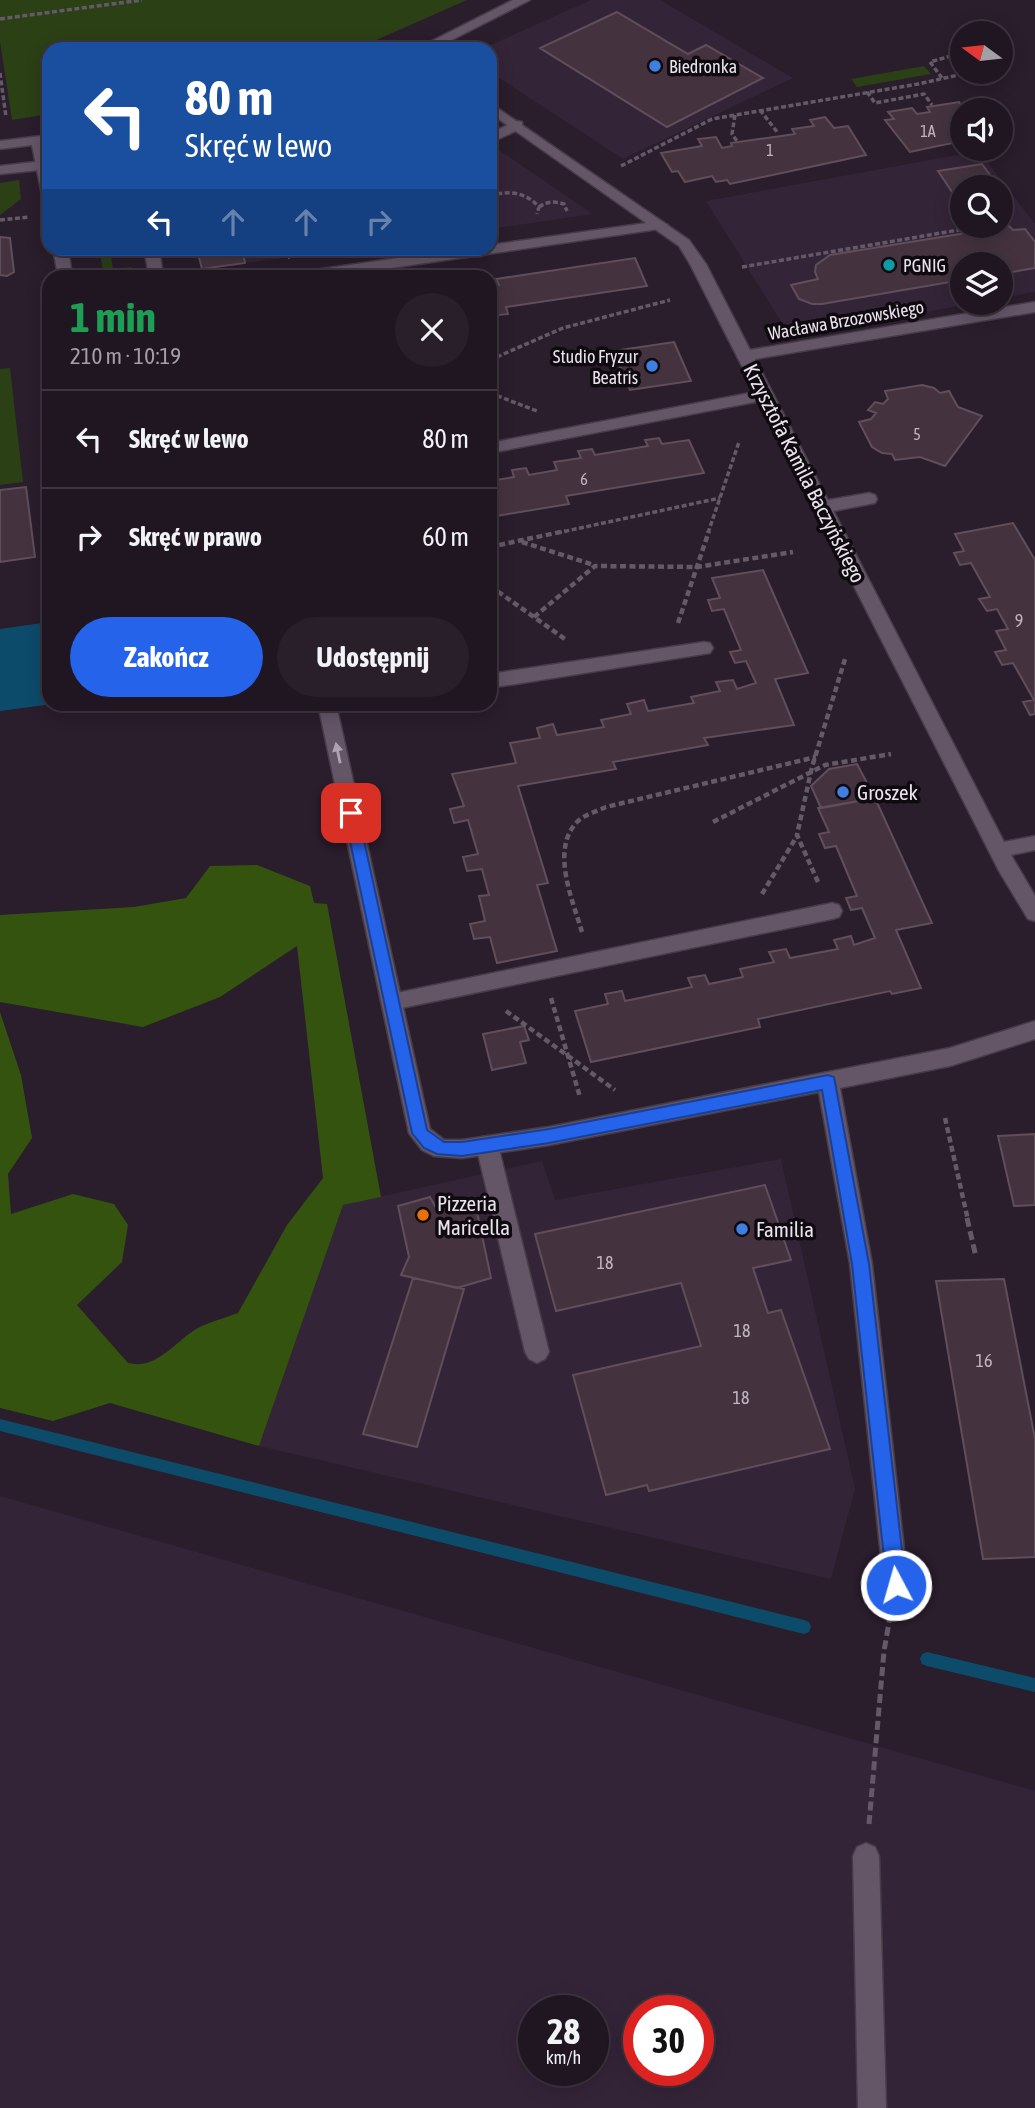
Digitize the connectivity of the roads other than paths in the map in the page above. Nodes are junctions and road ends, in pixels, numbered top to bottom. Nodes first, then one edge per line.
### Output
1 (523, 0) edge
2 (437, 42) edge
3 (497, 112) edge
4 (517, 125) junction
5 (497, 135) edge
6 (42, 139) edge
7 (0, 145) edge
8 (42, 167) edge
9 (0, 170) edge
10 (661, 225) junction
11 (497, 249) edge
12 (446, 256) edge
13 (350, 270) edge
14 (1035, 307) edge
15 (745, 356) junction
16 (765, 395) junction
17 (497, 447) edge
18 (869, 499) dead end
19 (823, 507) junction
20 (704, 648) dead end
21 (497, 680) edge
22 (332, 711) edge
23 (1035, 843) edge
24 (999, 850) junction
25 (832, 911) road end
26 (1035, 913) edge
27 (392, 1002) junction
28 (1035, 1030) edge
29 (828, 1082) junction
30 (487, 1145) junction
31 (537, 1352) dead end
32 (896, 1585) road end
33 (866, 1856) road end
34 (872, 2108) edge

1 - 2 street
3 - 4 street, Krzysztofa Kamila Baczyńskiego
4 - 5 street
4 - 10 street, Krzysztofa Kamila Baczyńskiego
6 - 7 street
8 - 9 street
10 - 11 street
10 - 15 street, Krzysztofa Kamila Baczyńskiego
12 - 13 street
14 - 15 street, Wacława Brzozowskiego
15 - 16 street, Krzysztofa Kamila Baczyńskiego
16 - 17 street
16 - 19 street, Krzysztofa Kamila Baczyńskiego
18 - 19 street
19 - 24 street, Krzysztofa Kamila Baczyńskiego
20 - 21 street
27 -> 22 street
23 - 24 street
24 - 26 street, Krzysztofa Kamila Baczyńskiego
25 - 27 street
27 - 30 street
28 - 29 street
29 - 30 street
29 - 32 street
30 - 31 street
33 - 34 street

